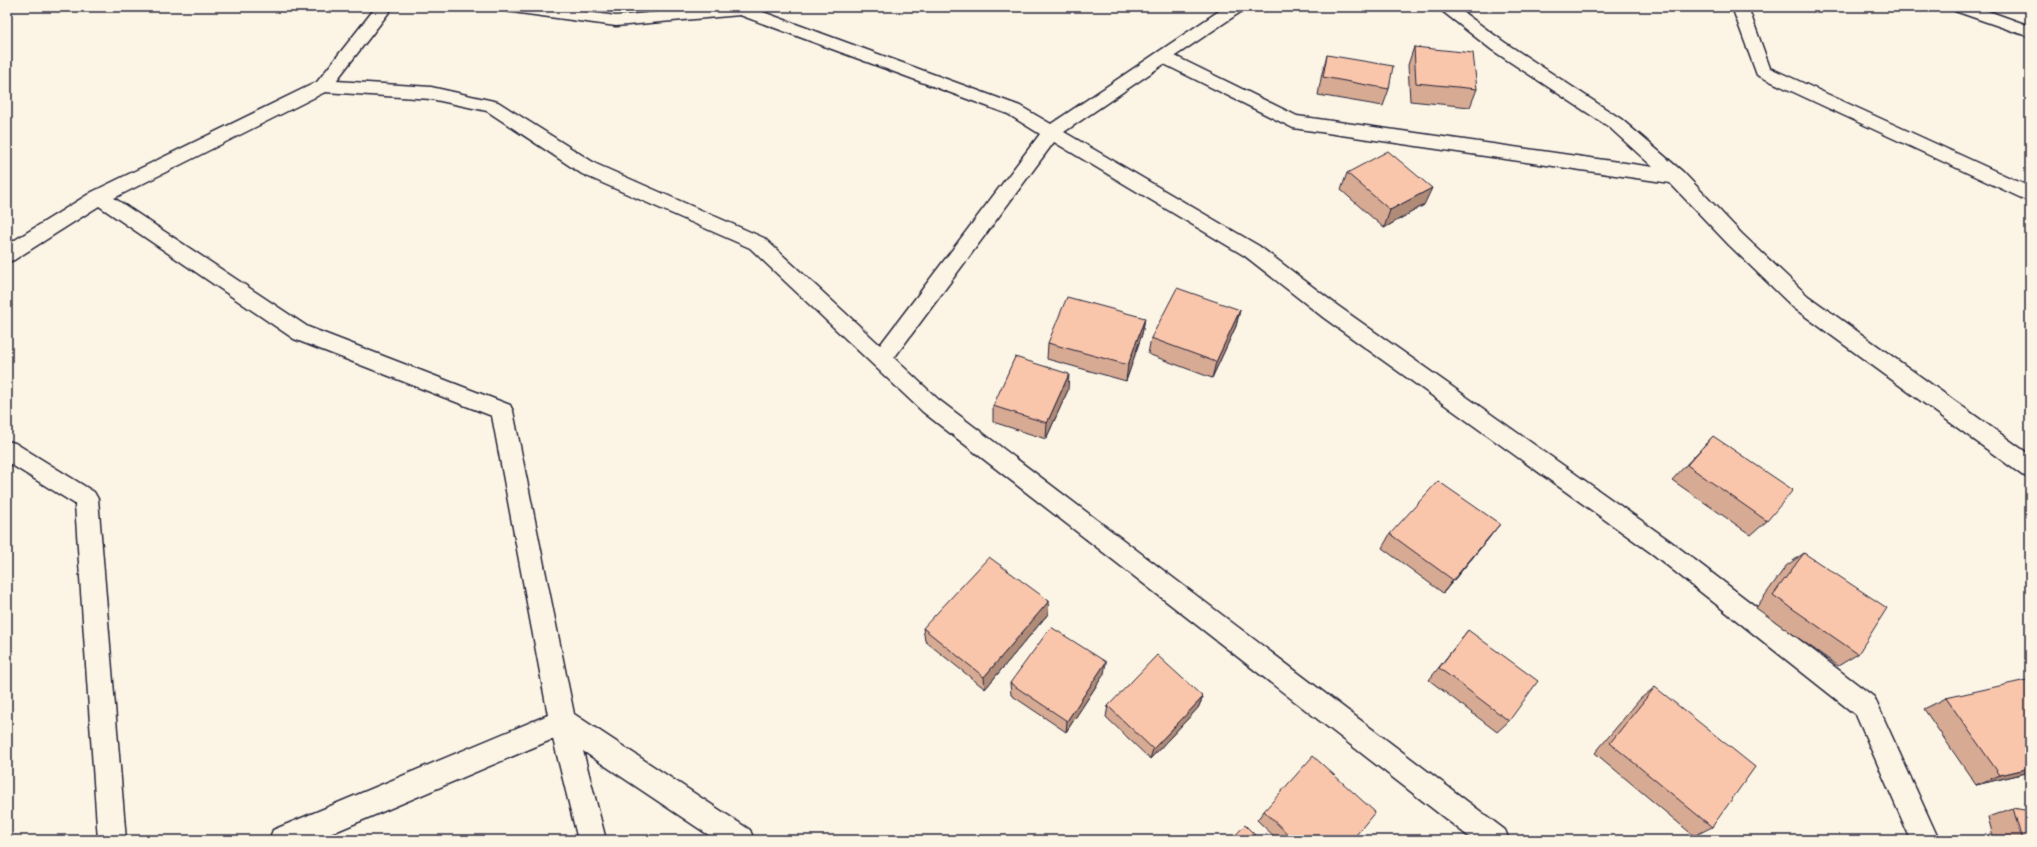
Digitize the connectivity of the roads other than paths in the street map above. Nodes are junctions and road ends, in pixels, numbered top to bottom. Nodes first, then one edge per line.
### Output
1 (385, 7) edge
2 (512, 7) edge
3 (768, 7) edge
4 (1236, 7) edge
5 (1445, 7) edge
6 (1740, 7) edge
7 (1961, 7) edge
8 (743, 10) junction
9 (2030, 32) edge
10 (1164, 57) junction
11 (323, 86) junction
12 (1051, 132) junction
13 (1676, 177) junction
14 (99, 196) junction
15 (2030, 196) edge
16 (7, 255) edge
17 (881, 358) junction
18 (7, 450) edge
19 (2030, 468) edge
20 (562, 722) junction
21 (112, 840) edge
22 (283, 840) edge
23 (592, 840) edge
24 (740, 840) edge
25 (1495, 840) edge
26 (1925, 840) edge

1 - 11 street
2 - 8 street
3 - 8 street
4 - 10 street
5 - 13 street
6 - 15 street
7 - 9 street
8 - 12 street
10 - 12 street
10 - 13 street
11 - 14 street
11 - 17 street
12 - 17 street
12 - 26 street
13 - 19 street
14 - 16 street
14 - 20 street
17 - 25 street
18 - 21 street
20 - 22 street
20 - 23 street
20 - 24 street

